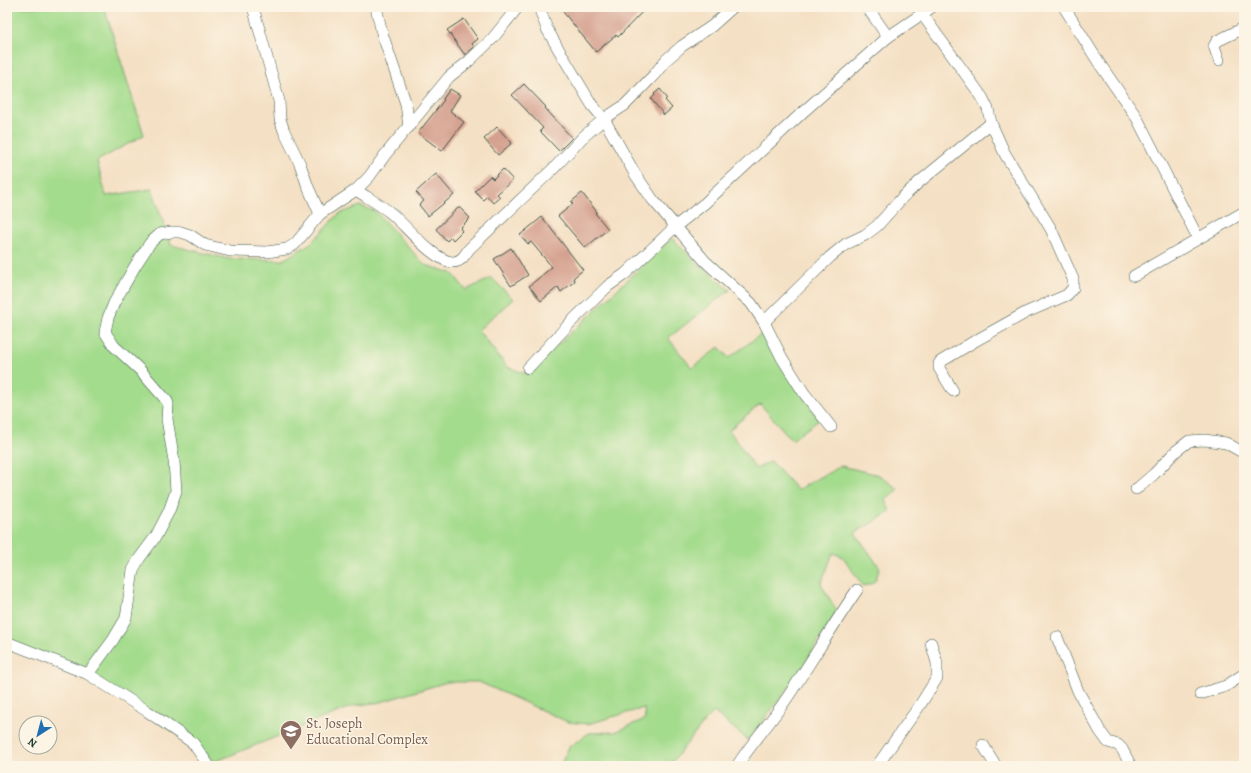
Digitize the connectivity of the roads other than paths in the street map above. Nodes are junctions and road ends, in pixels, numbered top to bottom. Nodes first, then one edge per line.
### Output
1 (253, 7) edge
2 (376, 7) edge
3 (518, 7) edge
4 (539, 7) edge
5 (733, 7) edge
6 (867, 7) edge
7 (932, 7) edge
8 (1064, 7) edge
9 (922, 14) junction
10 (1244, 28) edge
11 (888, 37) junction
12 (1219, 60) dead end
13 (406, 104) junction
14 (423, 109) junction
15 (604, 119) junction
16 (991, 123) junction
17 (409, 127) junction
18 (356, 190) junction
19 (1244, 212) edge
20 (320, 214) junction
21 (676, 226) junction
22 (1198, 238) junction
23 (1134, 276) dead end
24 (764, 322) junction
25 (528, 368) dead end
26 (953, 391) dead end
27 (831, 427) dead end
28 (1244, 453) edge
29 (1136, 490) dead end
30 (857, 590) dead end
31 (1057, 637) dead end
32 (7, 642) edge
33 (931, 643) dead end
34 (88, 674) junction
35 (1244, 674) edge
36 (1200, 694) dead end
37 (983, 745) dead end
38 (209, 766) edge
39 (737, 766) edge
40 (877, 766) edge
41 (996, 766) edge
42 (1131, 766) edge

1 - 20 street
2 - 13 street
3 - 14 street
4 - 15 street
5 - 15 street
6 - 11 street
7 - 9 street
8 - 22 street
9 - 11 street
9 - 16 street
10 - 12 street
11 - 21 street
13 - 14 street
13 - 17 street
14 - 17 street
15 - 18 street
15 - 21 street
16 - 24 street
16 - 26 street
17 - 18 street
18 - 20 street
19 - 22 street
20 - 34 street
21 - 24 street
21 - 25 street
22 - 23 street
24 - 27 street
28 - 29 street
30 - 39 street
31 - 42 street
32 - 34 street
33 - 40 street
34 - 38 street
35 - 36 street
37 - 41 street

